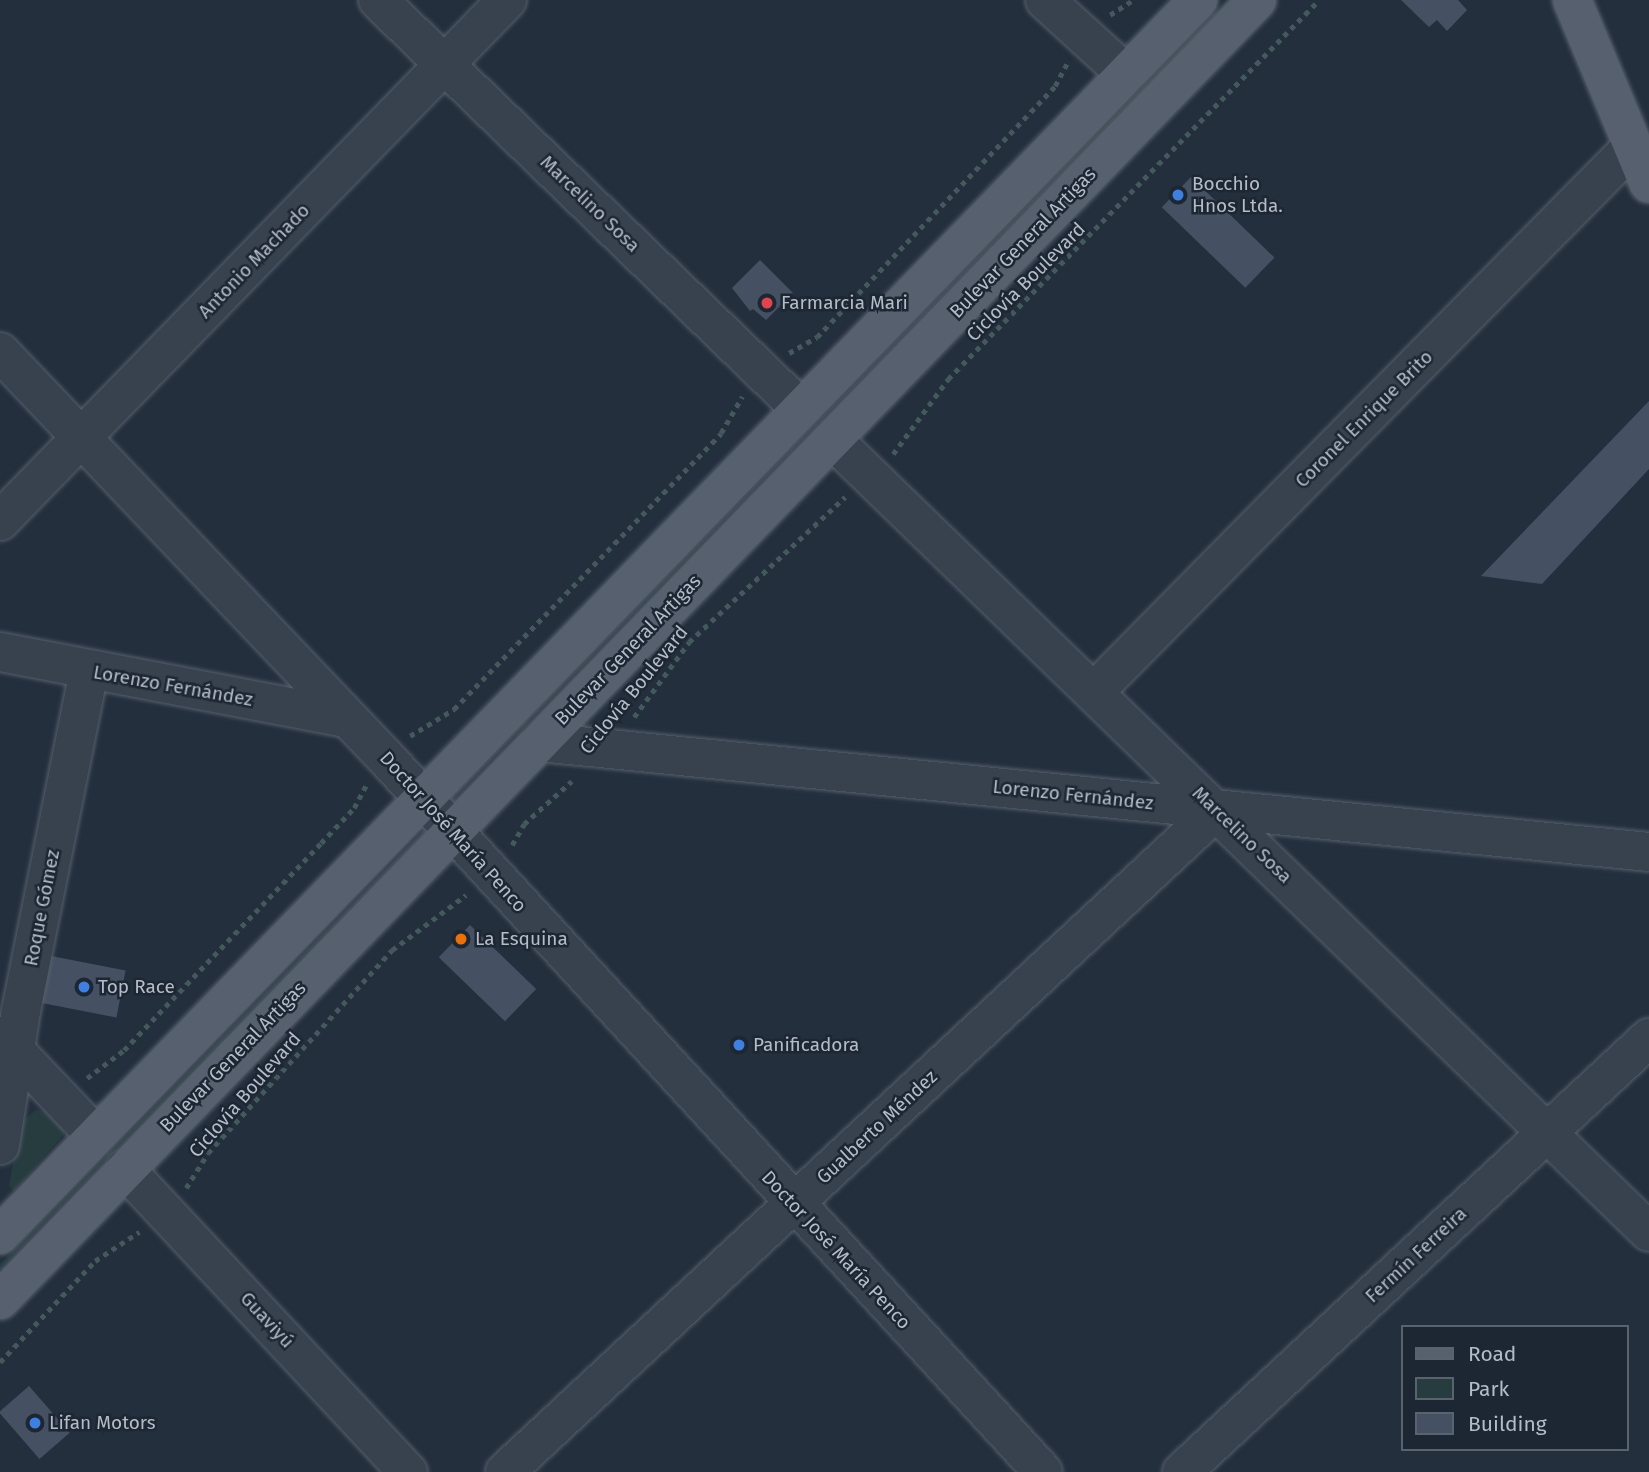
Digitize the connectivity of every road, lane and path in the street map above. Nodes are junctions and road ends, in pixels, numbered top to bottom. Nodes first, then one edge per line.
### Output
1 (378, 0) edge
2 (507, 0) edge
3 (1045, 0) edge
4 (1133, 0) edge
5 (1198, 0) edge
6 (1257, 0) edge
7 (1319, 0) edge
8 (1572, 0) edge
9 (1085, 39) junction
10 (446, 64) junction
11 (1126, 74) junction
12 (1633, 146) junction
13 (1649, 184) edge
14 (0, 352) edge
15 (764, 373) junction
16 (801, 409) junction
17 (83, 439) junction
18 (833, 440) junction
19 (871, 476) junction
20 (0, 521) edge
21 (0, 652) edge
22 (89, 671) junction
23 (1095, 691) junction
24 (346, 718) junction
25 (539, 742) junction
26 (610, 747) junction
27 (388, 760) junction
28 (422, 798) junction
29 (1217, 810) junction
30 (452, 830) junction
31 (1649, 852) edge
32 (490, 873) junction
33 (1649, 1038) edge
34 (7, 1042) edge
35 (63, 1101) junction
36 (1547, 1133) junction
37 (96, 1136) junction
38 (0, 1145) edge
39 (125, 1169) junction
40 (793, 1205) junction
41 (163, 1209) junction
42 (1649, 1232) edge
43 (0, 1235) edge
44 (0, 1300) edge
45 (0, 1362) edge
46 (408, 1472) edge
47 (505, 1472) edge
48 (1043, 1472) edge
49 (1182, 1472) edge

1 - 10 street, Marcelino Sosa
2 - 10 street, Antonio Machado
3 - 9 street
4 - 9 path
5 - 11 main road
6 - 18 main road, Bulevar General Artigas
7 - 19 path, Ciclovía Boulevard
8 - 12 main road
9 - 11 street
9 - 15 path
10 - 15 street, Marcelino Sosa
10 - 17 street, Antonio Machado
11 - 16 main road
12 - 13 main road
12 - 23 street, Coronel Enrique Brito
14 - 17 street, Doctor José María Penco
15 - 16 street, Marcelino Sosa
15 - 27 path
16 - 28 main road
17 - 20 street, Antonio Machado
17 - 24 street, Doctor José María Penco
18 - 19 street, Marcelino Sosa
18 - 25 main road, Bulevar General Artigas
19 - 23 street, Marcelino Sosa
19 - 26 path, Ciclovía Boulevard
21 - 22 street, Lorenzo Fernández
22 - 24 street, Lorenzo Fernández
22 - 34 street, Roque Gómez
23 - 29 street, Marcelino Sosa
24 - 27 street, Doctor José María Penco
25 - 26 street, Lorenzo Fernández
25 - 30 main road, Bulevar General Artigas
26 - 29 street, Lorenzo Fernández
26 - 32 path, Ciclovía Boulevard
27 - 28 street, Doctor José María Penco
27 - 35 path
28 - 30 street, Doctor José María Penco
28 - 37 main road
29 - 31 street, Lorenzo Fernández
29 - 36 street, Marcelino Sosa
29 - 40 street, Gualberto Méndez
30 - 32 street, Doctor José María Penco
30 - 39 main road, Bulevar General Artigas
32 - 40 street, Doctor José María Penco
32 - 41 path, Ciclovía Boulevard
33 - 36 street, Fermín Ferreira
34 - 35 street
34 - 38 street, Roque Gómez
35 - 37 street
36 - 42 street, Marcelino Sosa
36 - 49 street, Fermín Ferreira
37 - 43 main road
39 - 41 street, Guaviyú
39 - 44 main road, Bulevar General Artigas
40 - 47 street, Gualberto Méndez
40 - 48 street, Doctor José María Penco
41 - 45 path, Ciclovía Boulevard
41 - 46 street, Guaviyú

